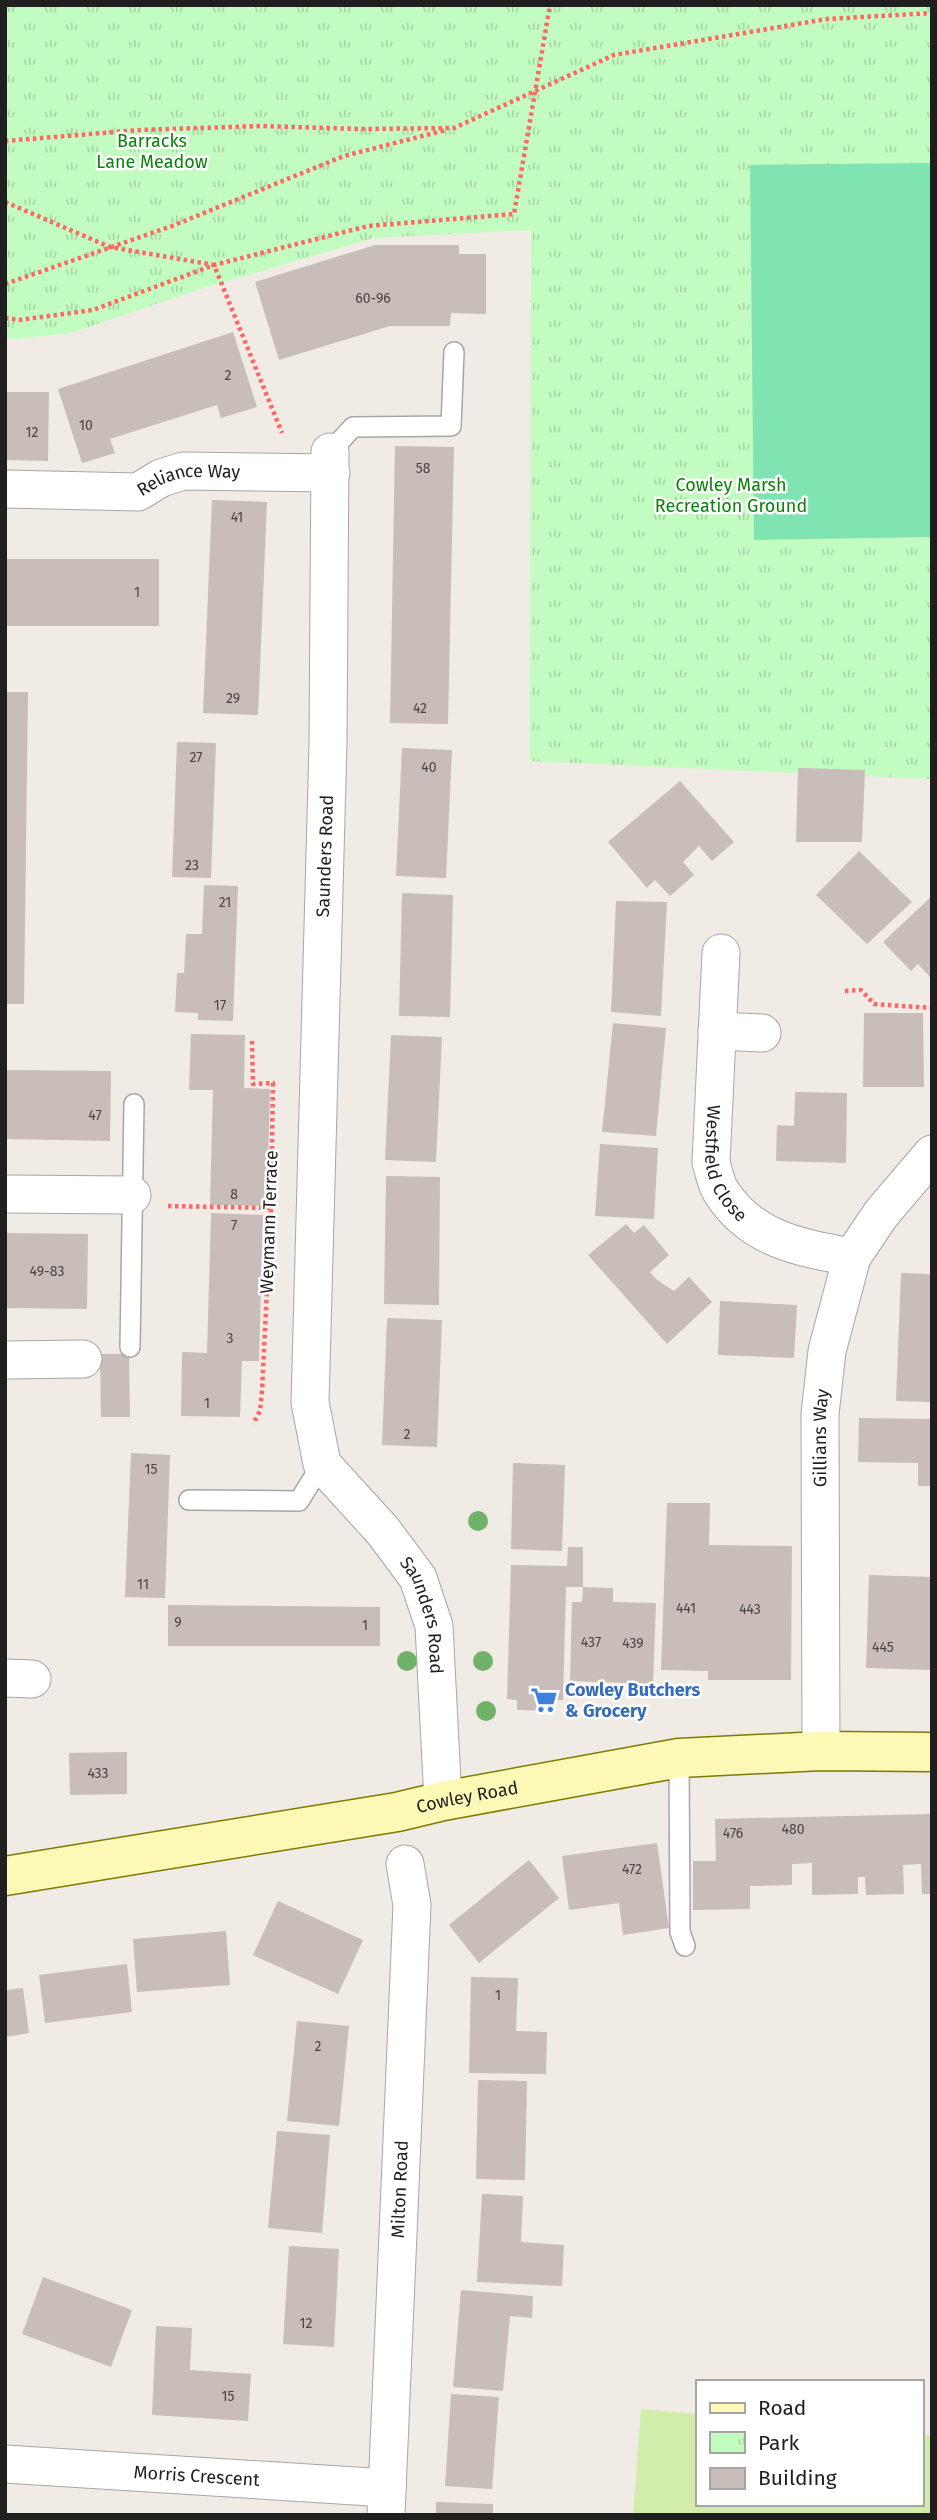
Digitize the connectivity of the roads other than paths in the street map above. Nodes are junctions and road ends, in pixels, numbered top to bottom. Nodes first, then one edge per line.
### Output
1 (454, 352) dead end
2 (331, 463) junction
3 (5, 489) edge
4 (721, 953) dead end
5 (717, 1031) junction
6 (762, 1033) dead end
7 (134, 1104) dead end
8 (932, 1154) edge
9 (5, 1194) edge
10 (132, 1200) junction
11 (852, 1257) junction
12 (130, 1347) dead end
13 (83, 1359) dead end
14 (5, 1360) edge
15 (322, 1464) junction
16 (189, 1500) dead end
17 (821, 1751) junction
18 (932, 1752) edge
19 (679, 1758) junction
20 (443, 1801) junction
21 (405, 1864) dead end
22 (5, 1876) edge
23 (685, 1946) dead end
24 (5, 2463) edge
25 (386, 2502) edge

1 - 2 lane
2 - 3 street, Reliance Way
2 - 15 street, Saunders Road
4 - 5 street, Westfield Close
5 - 6 street
5 - 11 street, Westfield Close
7 - 10 lane
8 - 11 street, Gillians Way
9 - 10 street
10 - 12 lane
11 - 17 street, Gillians Way
13 - 14 street
15 - 16 lane
15 - 20 street, Saunders Road
17 - 18 main road, Cowley Road
17 - 19 main road, Cowley Road
19 - 20 main road, Cowley Road
19 - 23 lane
20 - 22 main road, Cowley Road
21 - 25 street, Milton Road
24 - 25 street, Morris Crescent

